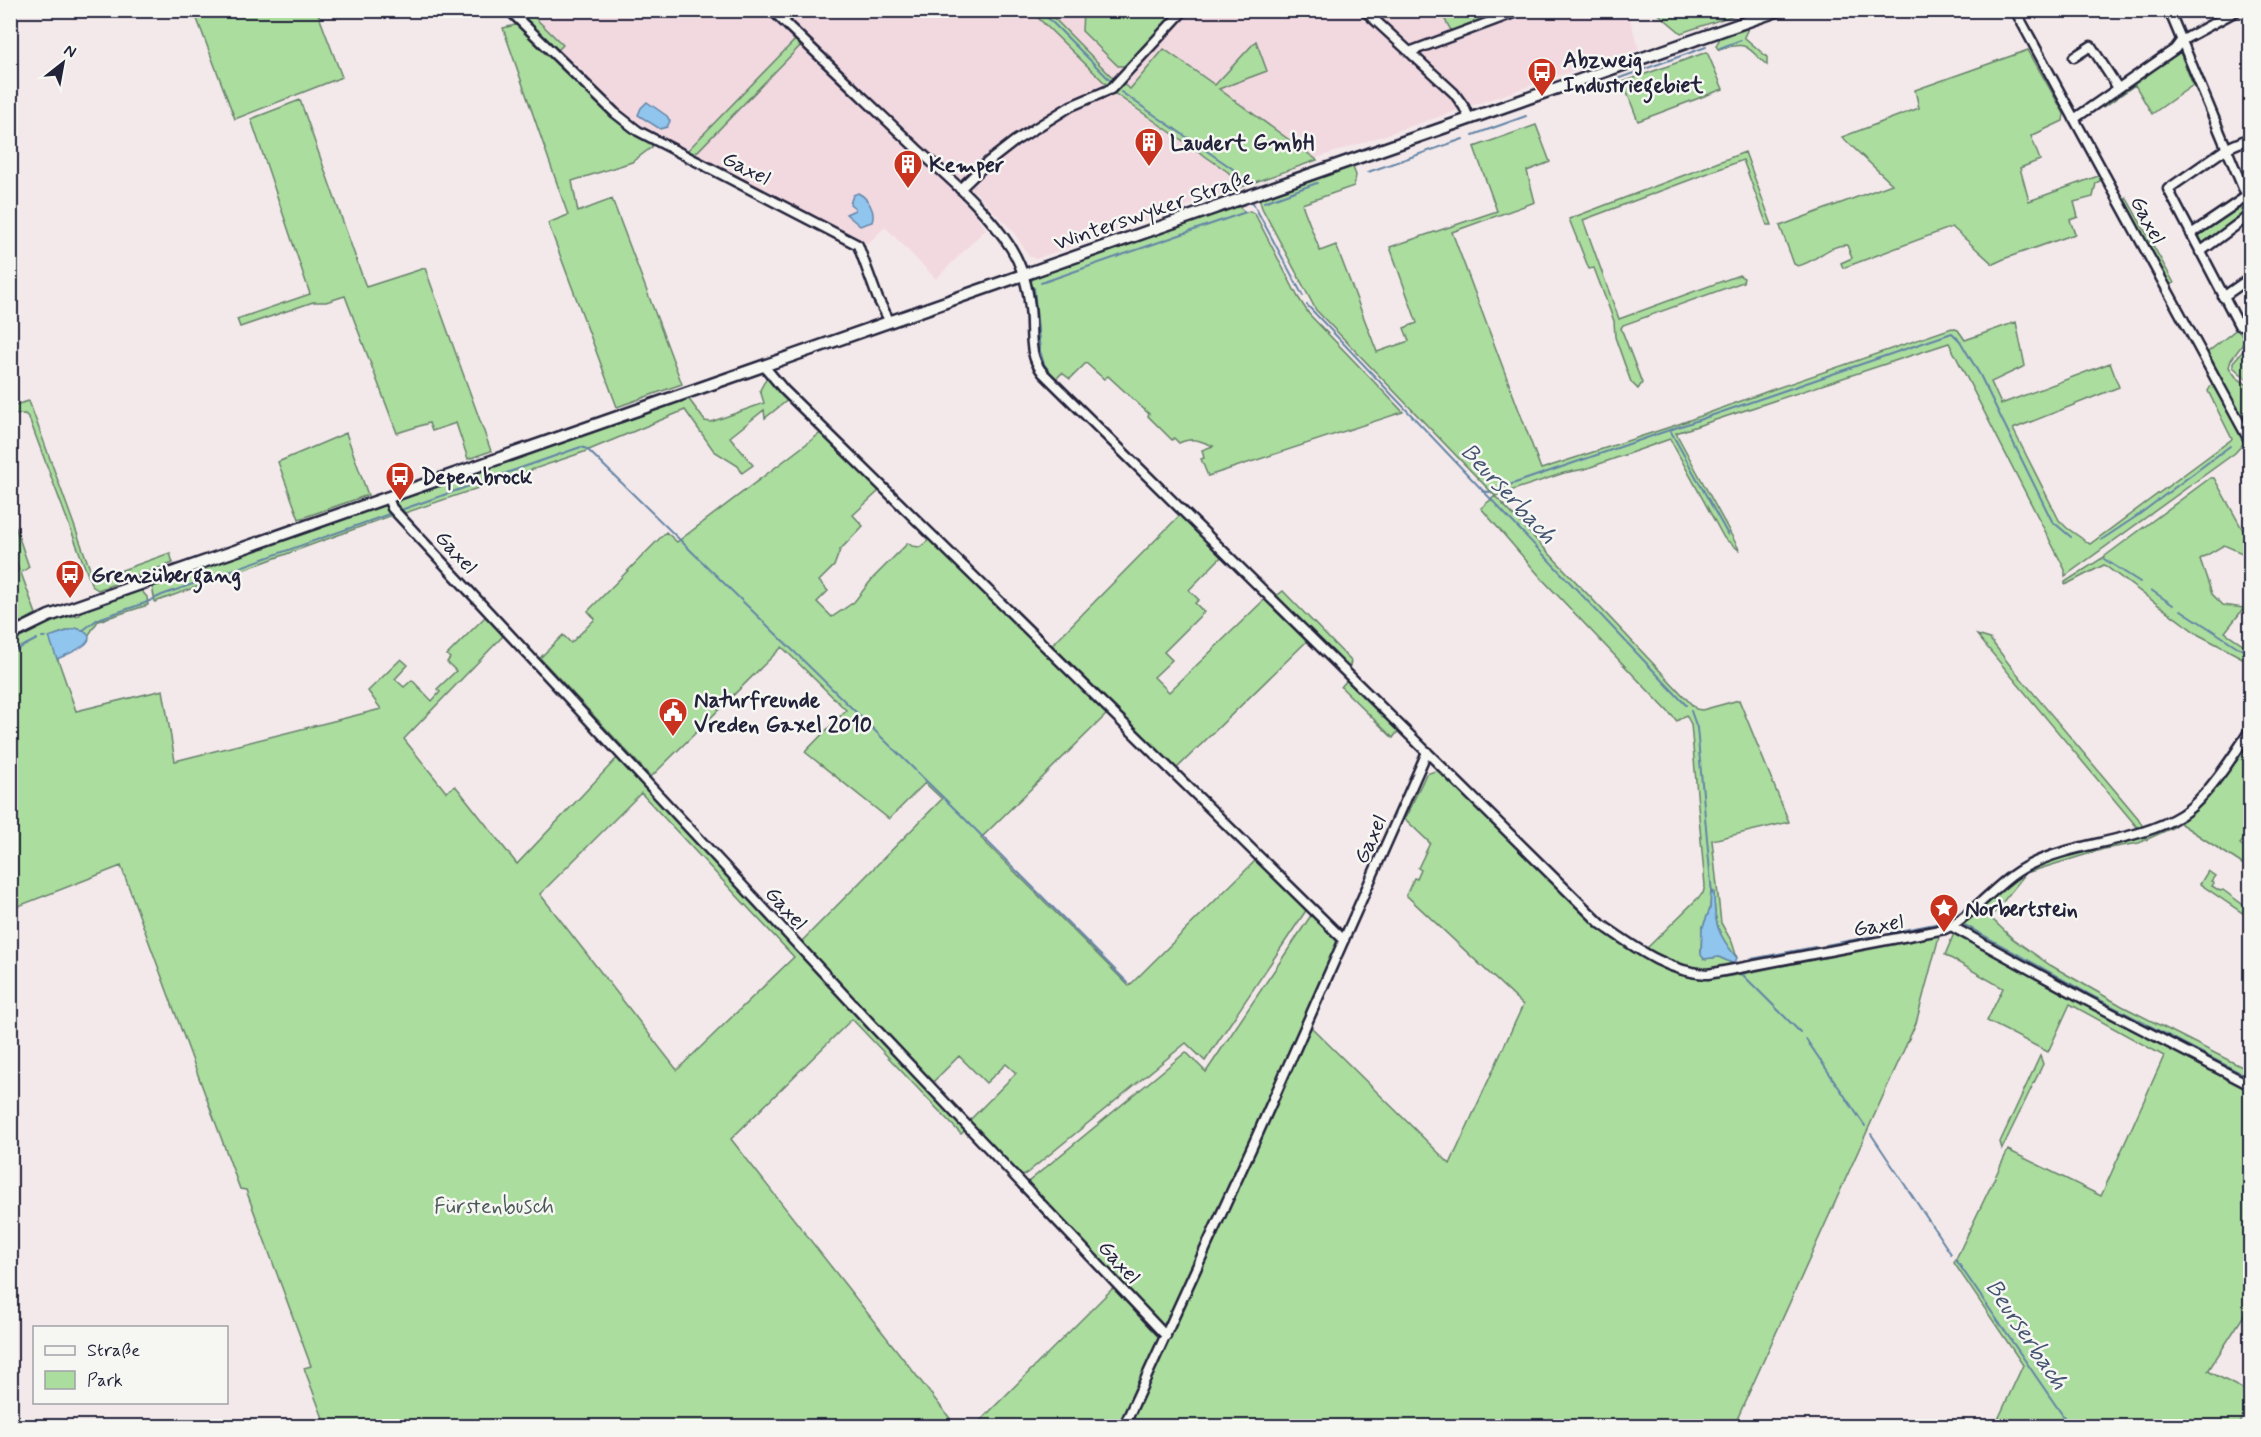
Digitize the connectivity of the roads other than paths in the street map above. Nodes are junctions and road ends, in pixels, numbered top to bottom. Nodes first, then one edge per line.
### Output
1 (509, 10) edge
2 (772, 10) edge
3 (793, 10) edge
4 (1184, 10) edge
5 (1364, 10) edge
6 (1522, 10) edge
7 (1780, 10) edge
8 (2015, 10) edge
9 (2169, 10) edge
10 (2238, 10) edge
11 (783, 21) junction
12 (2181, 41) junction
13 (1409, 52) junction
14 (2074, 57) dead end
15 (2118, 88) junction
16 (1469, 118) junction
17 (2074, 119) junction
18 (2250, 138) edge
19 (2227, 148) junction
20 (960, 189) junction
21 (2249, 197) edge
22 (2250, 215) edge
23 (2191, 234) junction
24 (2200, 252) junction
25 (1024, 274) junction
26 (2250, 278) edge
27 (2223, 297) junction
28 (890, 322) junction
29 (2239, 325) dead end
30 (764, 366) junction
31 (2250, 442) edge
32 (388, 498) junction
33 (10, 635) edge
34 (2250, 729) edge
35 (1427, 752) junction
36 (1951, 926) junction
37 (1344, 940) junction
38 (2250, 1085) edge
39 (1166, 1336) junction
40 (1124, 1426) edge

1 - 28 street, Gaxel
2 - 11 street, Gaxel
3 - 11 street
4 - 20 street
5 - 13 street
6 - 13 street
7 - 16 street, Winterswyker Straße
8 - 17 street, Gaxel
9 - 12 street
10 - 12 street
11 - 20 street, Gaxel
12 - 15 street
12 - 19 street
13 - 16 street
14 - 15 street
15 - 17 street
16 - 25 street, Winterswyker Straße
17 - 31 street, Gaxel
18 - 19 street
19 - 21 street
19 - 23 street
20 - 25 street, Gaxel
21 - 23 street
22 - 24 street
23 - 24 street
24 - 27 street
25 - 28 street, Winterswyker Straße
25 - 35 street, Gaxel
26 - 27 street
27 - 29 street
28 - 30 street, Winterswyker Straße
30 - 32 street, Winterswyker Straße
30 - 37 street
32 - 33 street, Winterswyker Straße
32 - 39 street, Gaxel
34 - 36 street, Gaxel
35 - 36 street, Gaxel
35 - 37 street, Gaxel
36 - 38 street
37 - 39 street, Gaxel
39 - 40 street, Gaxel

